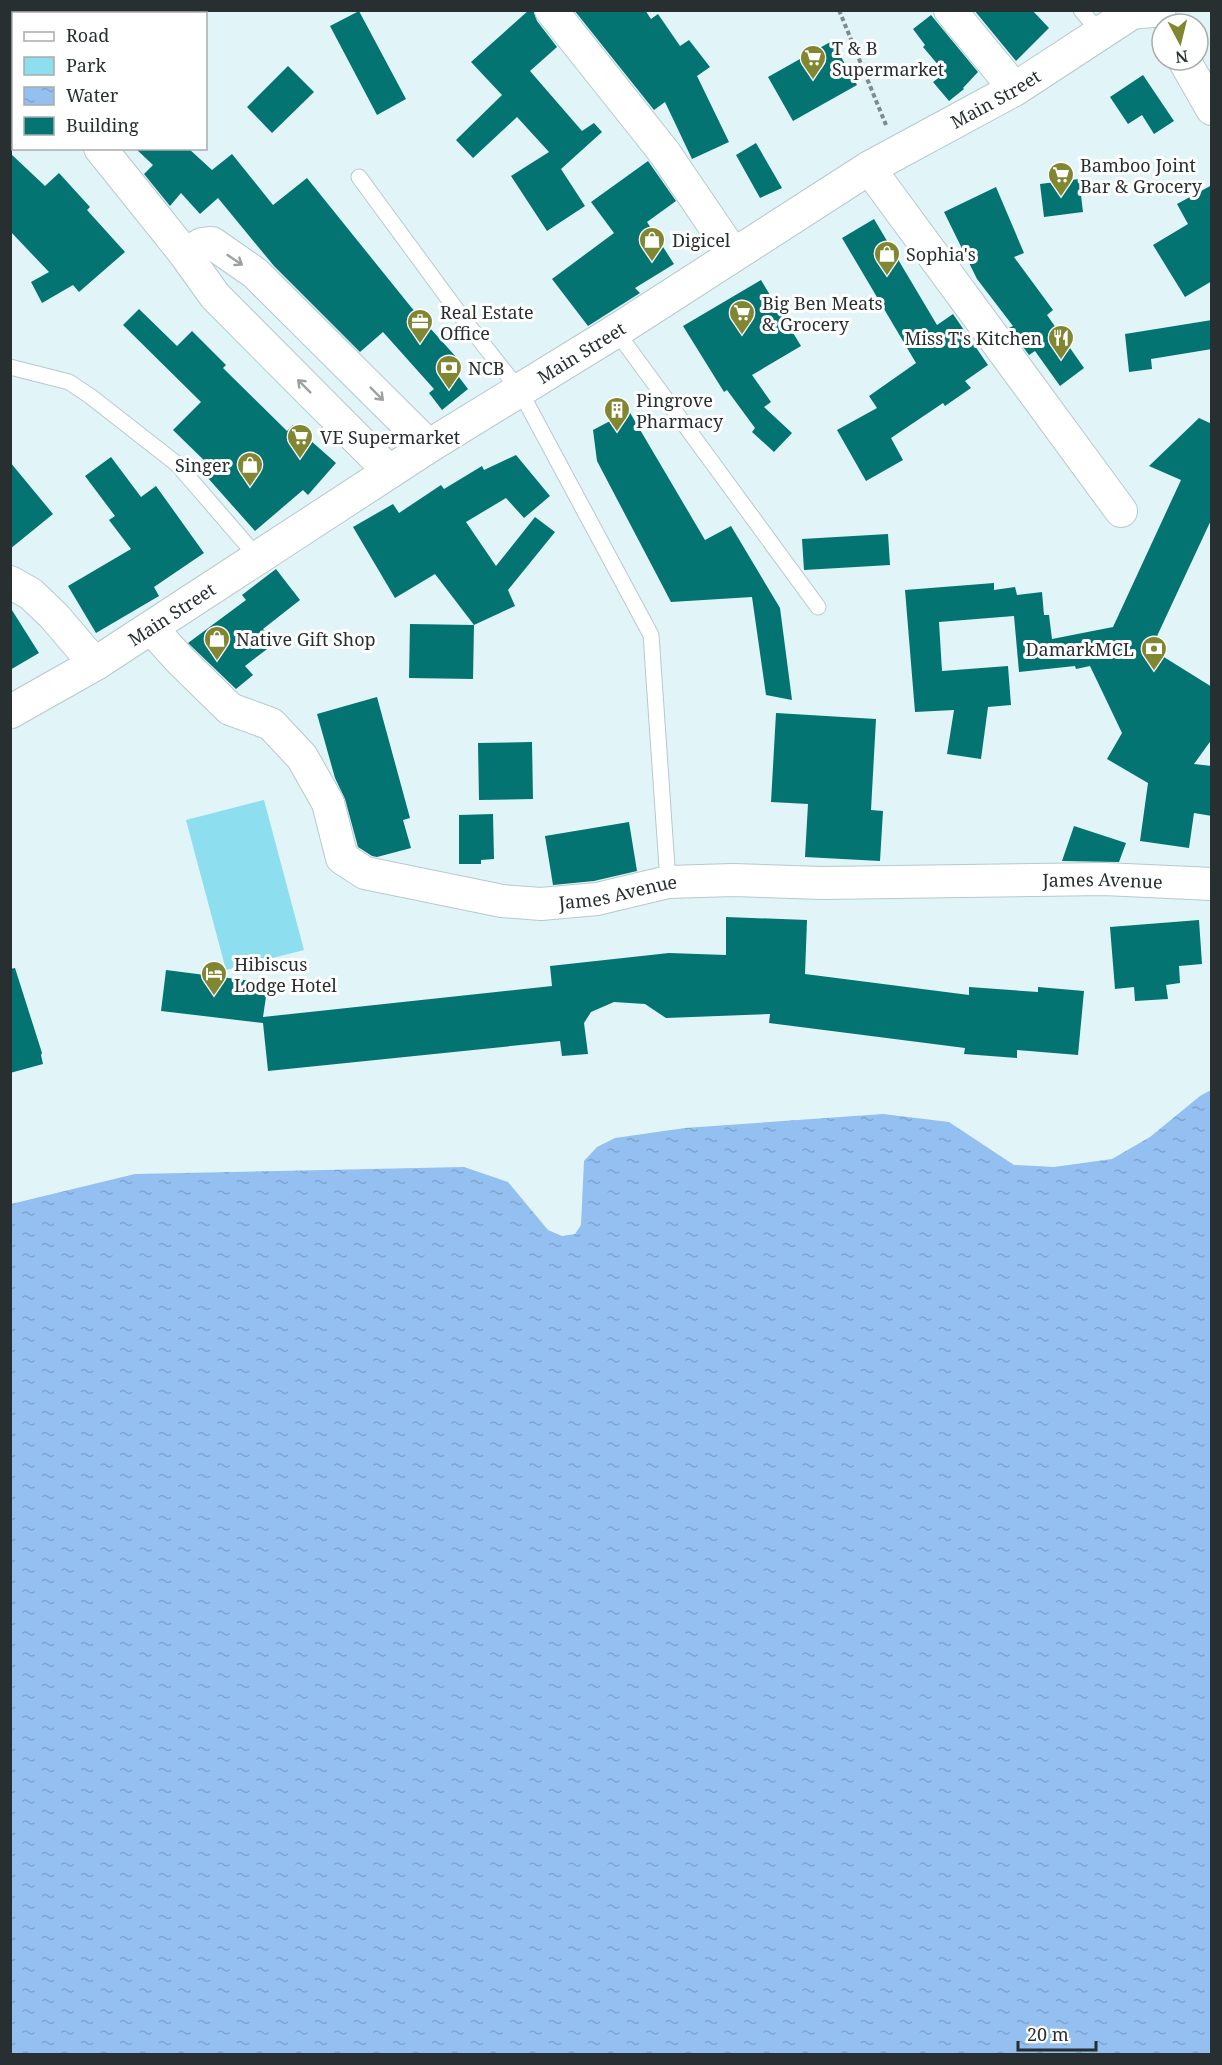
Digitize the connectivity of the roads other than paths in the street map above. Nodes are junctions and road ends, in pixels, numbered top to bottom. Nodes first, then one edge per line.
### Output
1 (551, 10) edge
2 (950, 10) edge
3 (1143, 13) edge
4 (1091, 22) edge
5 (1191, 72) edge
6 (1015, 89) junction
7 (1212, 108) edge
8 (102, 150) edge
9 (869, 168) junction
10 (359, 177) dead end
11 (185, 254) junction
12 (734, 255) junction
13 (616, 331) junction
14 (10, 367) edge
15 (520, 391) junction
16 (429, 446) junction
17 (390, 472) junction
18 (1122, 510) dead end
19 (259, 559) junction
20 (10, 582) edge
21 (818, 607) dead end
22 (151, 628) junction
23 (95, 664) junction
24 (10, 712) edge
25 (668, 882) junction
26 (1212, 884) edge

1 - 12 street
2 - 6 street
3 - 4 street, Main Street
4 - 6 street, Main Street
5 - 7 street
6 - 9 street, Main Street
8 - 11 street
9 - 12 street, Main Street
9 - 18 street
10 - 15 lane
11 -> 16 street
17 -> 11 street
12 - 13 street, Main Street
13 - 15 street, Main Street
13 - 21 lane
14 - 19 lane
15 - 16 street, Main Street
15 - 25 lane
16 - 17 street, Main Street
17 - 19 street, Main Street
19 - 22 street, Main Street
20 - 23 street
22 - 23 street, Main Street
22 - 25 street, James Avenue
23 - 24 street, Main Street
25 - 26 street, James Avenue

